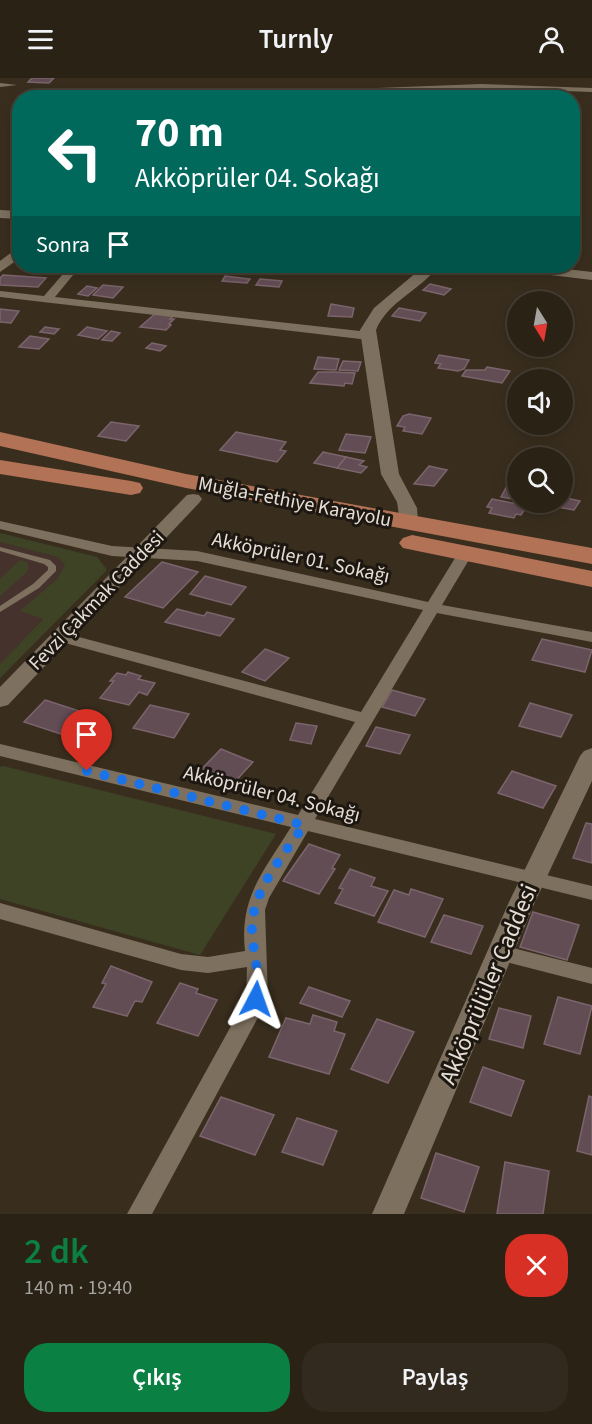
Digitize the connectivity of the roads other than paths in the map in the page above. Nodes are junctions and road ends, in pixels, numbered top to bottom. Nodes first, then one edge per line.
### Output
1 (482, 82) edge
2 (0, 85) edge
3 (13, 85) dead end
4 (366, 90) edge
5 (592, 90) edge
6 (12, 257) edge
7 (0, 268) edge
8 (70, 273) edge
9 (423, 273) edge
10 (567, 273) edge
11 (592, 276) edge
12 (0, 294) edge
13 (47, 299) junction
14 (369, 336) junction
15 (0, 439) edge
16 (0, 467) edge
17 (193, 499) junction
18 (409, 522) junction
19 (0, 525) edge
20 (0, 549) edge
21 (141, 553) junction
22 (465, 553) junction
23 (592, 556) edge
24 (592, 579) edge
25 (431, 607) junction
26 (0, 610) edge
27 (592, 637) edge
28 (60, 638) junction
29 (0, 700) edge
30 (365, 719) junction
31 (0, 750) edge
32 (592, 756) edge
33 (304, 825) junction
34 (533, 878) junction
35 (592, 893) edge
36 (0, 911) edge
37 (501, 953) junction
38 (255, 958) junction
39 (592, 976) edge
40 (139, 1214) edge
41 (388, 1214) edge

1 - 4 street
1 - 5 street
2 - 3 street
6 - 7 street
8 - 13 street
9 - 14 street
10 - 11 street
12 - 13 street
13 - 14 street
14 - 18 street
15 - 18 highway, Muğla-Fethiye Karayolu
16 - 17 highway, Muğla-Fethiye Karayolu
17 - 21 street, Fevzi Çakmak Caddesi
17 - 22 highway, Muğla-Fethiye Karayolu
18 - 23 highway, Muğla-Fethiye Karayolu
19 - 21 street, Akköprüler 01. Sokağı
20 - 26 lane
21 - 25 street, Akköprüler 01. Sokağı
21 - 28 street, Fevzi Çakmak Caddesi
22 - 24 highway, Muğla-Fethiye Karayolu
22 - 25 street
25 - 27 street, Akköprüler 01. Sokağı
25 - 30 street
28 - 29 street, Fevzi Çakmak Caddesi
28 - 30 street
30 - 33 street
31 - 33 street, Akköprüler 04. Sokağı
32 - 34 street, Akköprülüler Caddesi
33 - 34 street, Akköprüler 04. Sokağı
33 - 38 street
34 - 35 street, Akköprüler 04. Sokağı
34 - 37 street, Akköprülüler Caddesi
36 - 38 street
37 - 39 street
37 - 41 street, Akköprülüler Caddesi
38 - 40 street

